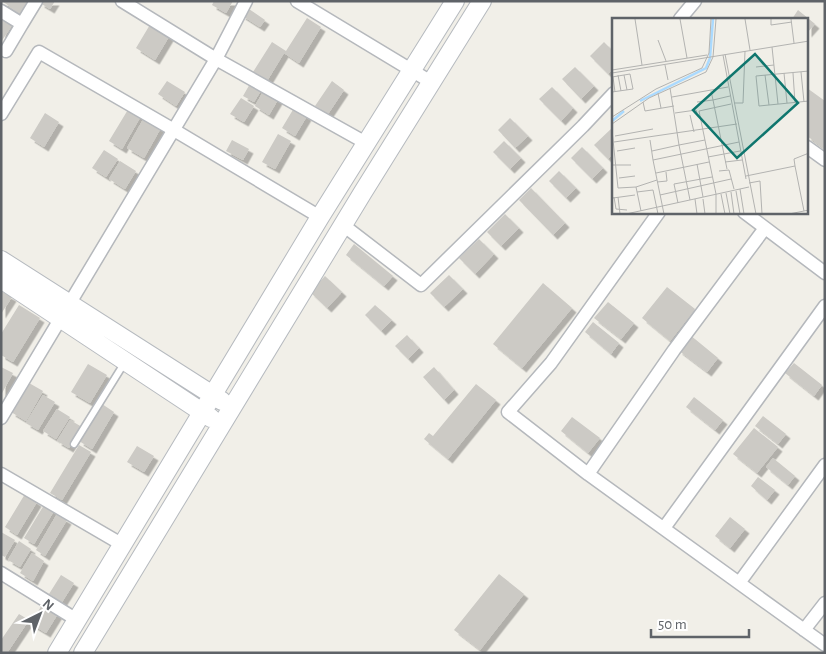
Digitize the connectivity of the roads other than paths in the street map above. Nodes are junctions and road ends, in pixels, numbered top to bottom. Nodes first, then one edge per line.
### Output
1 (36, 1) edge
2 (122, 1) edge
3 (246, 1) edge
4 (297, 1) edge
5 (455, 1) edge
6 (482, 1) edge
7 (695, 1) edge
8 (1, 11) edge
9 (681, 18) edge
10 (22, 24) junction
11 (6, 51) dead end
12 (216, 60) junction
13 (411, 71) junction
14 (431, 82) junction
15 (612, 95) edge
16 (1, 114) edge
17 (174, 130) junction
18 (366, 143) junction
19 (808, 148) edge
20 (825, 160) edge
21 (658, 214) edge
22 (747, 214) edge
23 (320, 217) junction
24 (342, 225) junction
25 (765, 228) junction
26 (1, 260) edge
27 (825, 273) edge
28 (1, 279) edge
29 (825, 306) edge
30 (64, 310) junction
31 (126, 361) junction
32 (213, 395) junction
33 (233, 407) junction
34 (202, 412) junction
35 (1, 418) edge
36 (222, 425) junction
37 (74, 444) dead end
38 (825, 465) edge
39 (1, 474) edge
40 (588, 474) junction
41 (664, 528) junction
42 (123, 545) junction
43 (1, 573) edge
44 (739, 582) junction
45 (825, 603) edge
46 (77, 620) junction
47 (804, 630) junction
48 (825, 645) edge
49 (57, 653) edge
50 (83, 653) edge

1 - 10 street
2 - 12 street
3 - 12 street
4 - 13 street
5 - 13 street
6 - 14 street
7 - 9 street
8 - 10 street
10 - 11 street
12 - 17 street
12 - 18 street
13 - 14 street
13 - 18 street
14 - 24 street
15 - 24 street
16 - 17 street
17 - 23 street
17 - 30 street
18 - 23 street
19 - 20 street
21 - 40 street
22 - 25 street
23 - 32 street
24 - 33 street
25 - 27 street
25 - 40 street
26 - 30 street
28 - 30 street
29 - 41 street
30 - 31 street
30 - 32 street
30 - 35 street
31 - 34 street
31 - 37 lane
32 - 33 street
32 - 34 street
33 - 36 street
34 - 36 street
34 - 42 street
36 - 50 street
38 - 44 street
39 - 42 street
40 - 41 street
41 - 44 street
42 - 46 street
43 - 46 street
44 - 47 street
45 - 47 street
46 - 49 street
47 - 48 street

